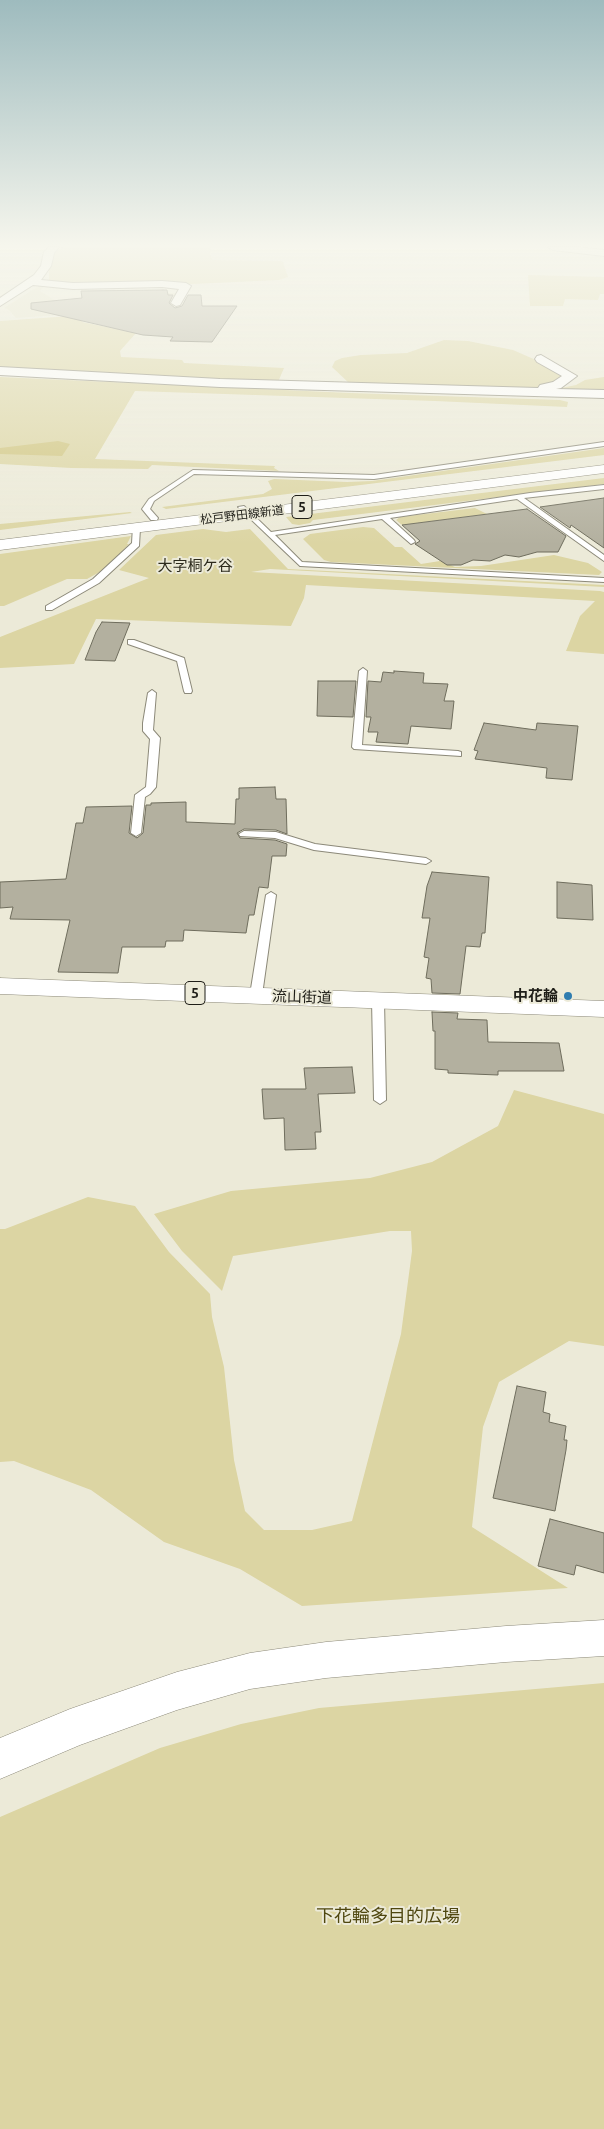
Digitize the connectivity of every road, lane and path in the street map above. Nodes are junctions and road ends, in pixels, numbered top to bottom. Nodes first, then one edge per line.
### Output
1 (541, 359) dead end
2 (0, 371) edge
3 (528, 391) junction
4 (604, 394) edge
5 (604, 444) edge
6 (604, 461) edge
7 (604, 469) edge
8 (604, 487) edge
9 (520, 498) junction
10 (246, 510) junction
11 (383, 516) junction
12 (154, 518) junction
13 (136, 528) junction
14 (270, 534) junction
15 (0, 537) edge
16 (411, 542) dead end
17 (0, 545) edge
18 (604, 559) edge
19 (604, 580) edge
20 (49, 608) dead end
21 (131, 642) dead end
22 (363, 671) dead end
23 (188, 691) dead end
24 (152, 693) dead end
25 (458, 754) dead end
26 (136, 833) dead end
27 (244, 834) dead end
28 (426, 861) dead end
29 (271, 896) dead end
30 (0, 986) edge
31 (256, 995) junction
32 (378, 1000) junction
33 (604, 1009) edge
34 (380, 1100) dead end
35 (604, 1638) edge
36 (0, 1759) edge

1 - 3 street
2 - 3 street
3 - 4 street
5 - 12 lane
6 - 10 main road, 松戸野田線新道 / 5
7 - 10 main road, 松戸野田線新道 / 5
8 - 9 lane
9 - 11 lane
9 - 18 lane
10 - 12 main road, 松戸野田線新道 / 5
10 - 13 main road, 松戸野田線新道 / 5
10 - 14 lane
11 - 14 lane
11 - 16 lane
12 - 15 main road, 松戸野田線新道 / 5
13 - 17 main road, 松戸野田線新道 / 5
13 - 20 lane
14 - 19 lane
21 - 23 lane
22 - 25 lane
24 - 26 lane
27 - 28 lane
29 - 31 lane
30 - 31 main road, 流山街道 / 5
31 - 32 main road, 流山街道 / 5
32 - 33 main road, 流山街道 / 5
32 - 34 lane
35 - 36 main road

